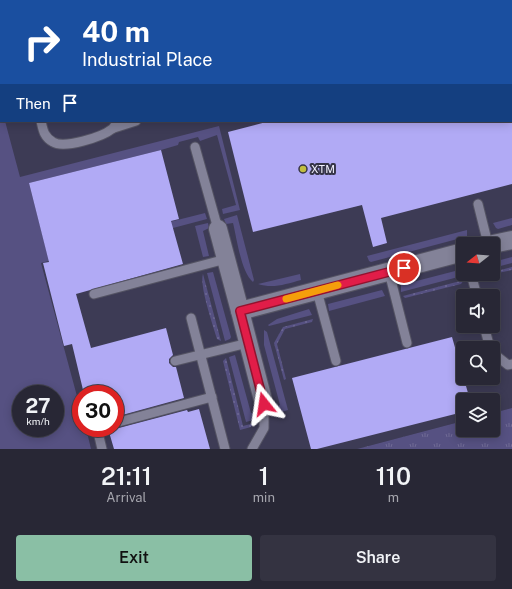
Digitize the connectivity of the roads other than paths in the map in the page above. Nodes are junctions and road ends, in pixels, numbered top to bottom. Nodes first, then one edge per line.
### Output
1 (41, 122) edge
2 (131, 122) edge
3 (115, 125) edge
4 (195, 147) dead end
5 (478, 204) dead end
6 (218, 229) joint
7 (486, 237) edge
8 (512, 240) edge
9 (500, 243) edge
10 (456, 254) edge
11 (226, 259) junction
12 (389, 272) junction
13 (317, 291) junction
14 (94, 294) dead end
15 (240, 311) junction
16 (191, 318) dead end
17 (248, 343) junction
18 (407, 343) dead end
19 (201, 355) junction
20 (500, 359) edge
21 (336, 360) dead end
22 (175, 361) dead end
23 (512, 364) edge
24 (212, 397) junction
25 (264, 404) joint
26 (124, 421) edge
27 (99, 437) edge
28 (102, 449) edge
29 (225, 449) edge
30 (252, 449) edge

1 - 3 lane
2 - 3 lane
4 - 6 lane
5 - 7 lane
6 - 11 street
8 - 9 street
10 - 12 street
11 - 14 lane
11 - 15 street
12 - 13 street
12 - 18 lane
13 - 15 street
13 - 21 lane
15 - 17 street
16 - 19 lane
17 - 19 lane
17 - 25 street
19 - 22 lane
19 - 24 lane
20 - 23 lane
24 - 26 lane
24 - 29 lane
25 - 30 lane
27 - 28 lane

